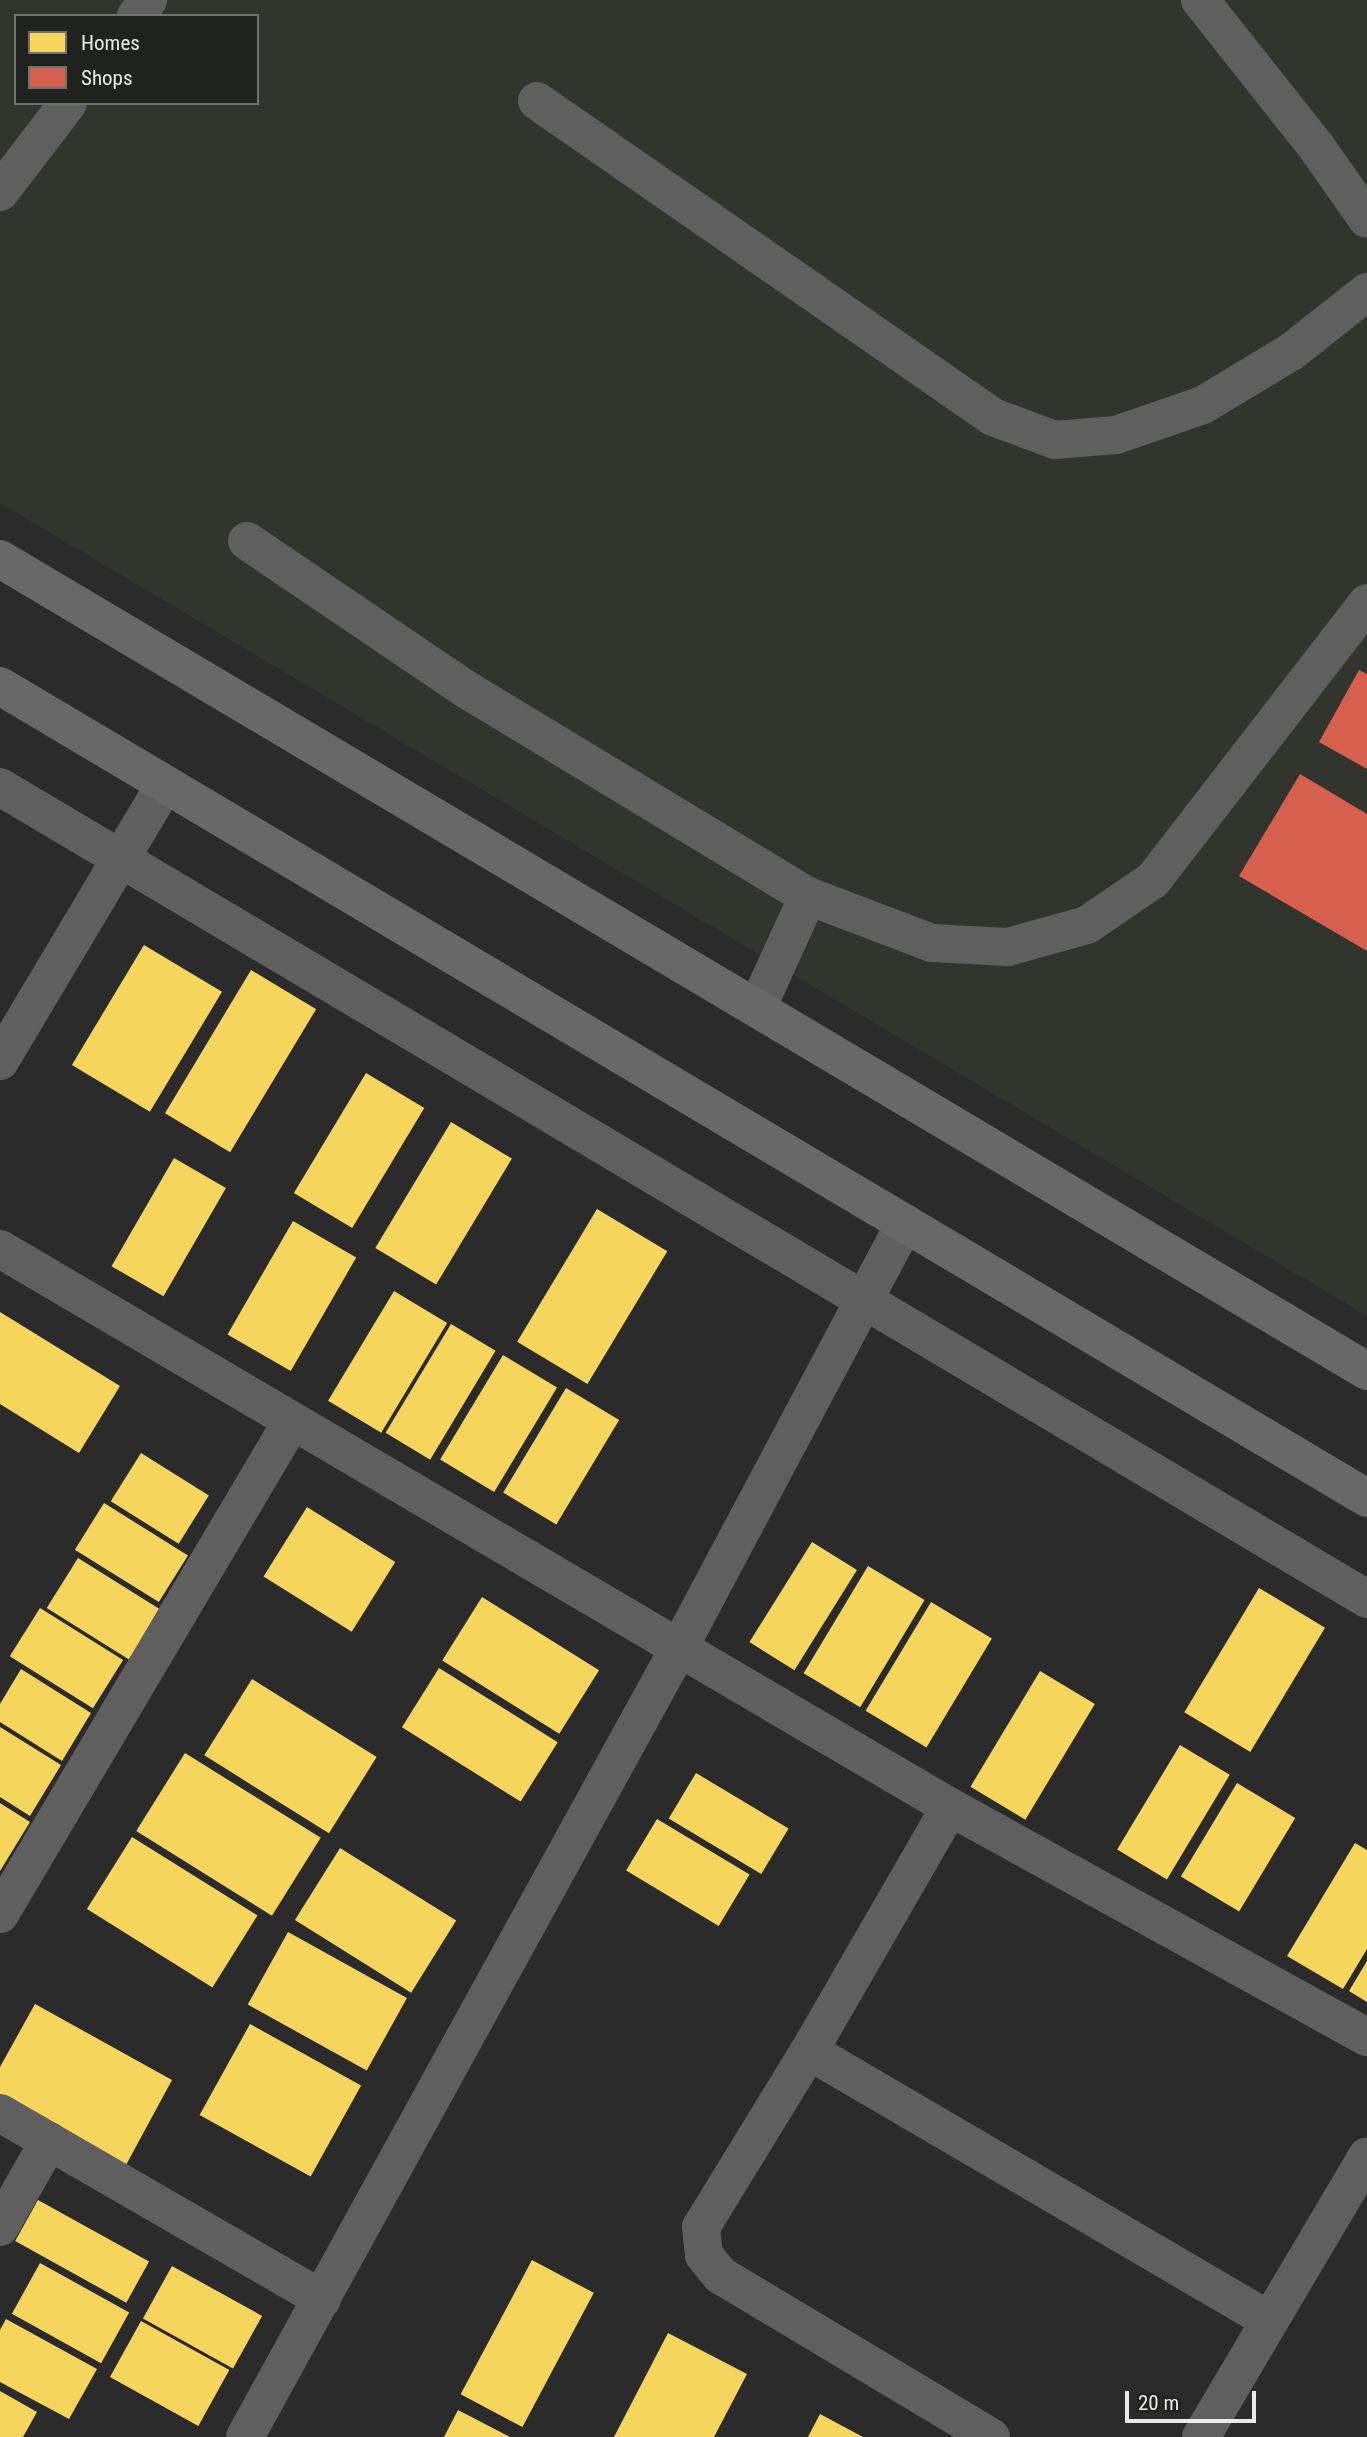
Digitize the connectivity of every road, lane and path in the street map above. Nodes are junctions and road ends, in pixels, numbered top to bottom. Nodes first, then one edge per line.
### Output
1 (1200, 0) edge
2 (537, 100) dead end
3 (66, 105) edge
4 (0, 192) edge
5 (1367, 219) edge
6 (1367, 292) edge
7 (247, 541) dead end
8 (0, 559) edge
9 (1367, 603) edge
10 (0, 685) edge
11 (165, 784) junction
12 (0, 787) edge
13 (121, 859) junction
14 (808, 896) junction
15 (757, 1008) junction
16 (0, 1061) edge
17 (905, 1223) junction
18 (0, 1249) edge
19 (862, 1300) junction
20 (1367, 1371) edge
21 (292, 1421) junction
22 (1367, 1498) edge
23 (1367, 1599) edge
24 (679, 1648) junction
25 (950, 1807) junction
26 (0, 1914) edge
27 (1367, 2037) edge
28 (809, 2051) junction
29 (0, 2113) edge
30 (49, 2141) junction
31 (1367, 2156) edge
32 (0, 2227) edge
33 (322, 2299) junction
34 (1269, 2320) junction
35 (245, 2437) edge
36 (991, 2437) edge
37 (1201, 2437) edge

1 - 5 street
2 - 6 street
3 - 4 street
7 - 14 street
8 - 15 main road
9 - 14 street
10 - 11 main road
11 - 13 street
11 - 17 main road
12 - 13 street
13 - 16 street
13 - 19 street
14 - 15 street
15 - 20 main road
17 - 19 street
17 - 22 main road
18 - 21 street
19 - 23 street
19 - 24 street
21 - 24 street
21 - 26 street
24 - 25 street
24 - 33 street
25 - 27 street
25 - 28 street
28 - 34 street
28 - 36 street
29 - 30 street
30 - 32 street
30 - 33 street
31 - 34 street
33 - 35 street
34 - 37 street

